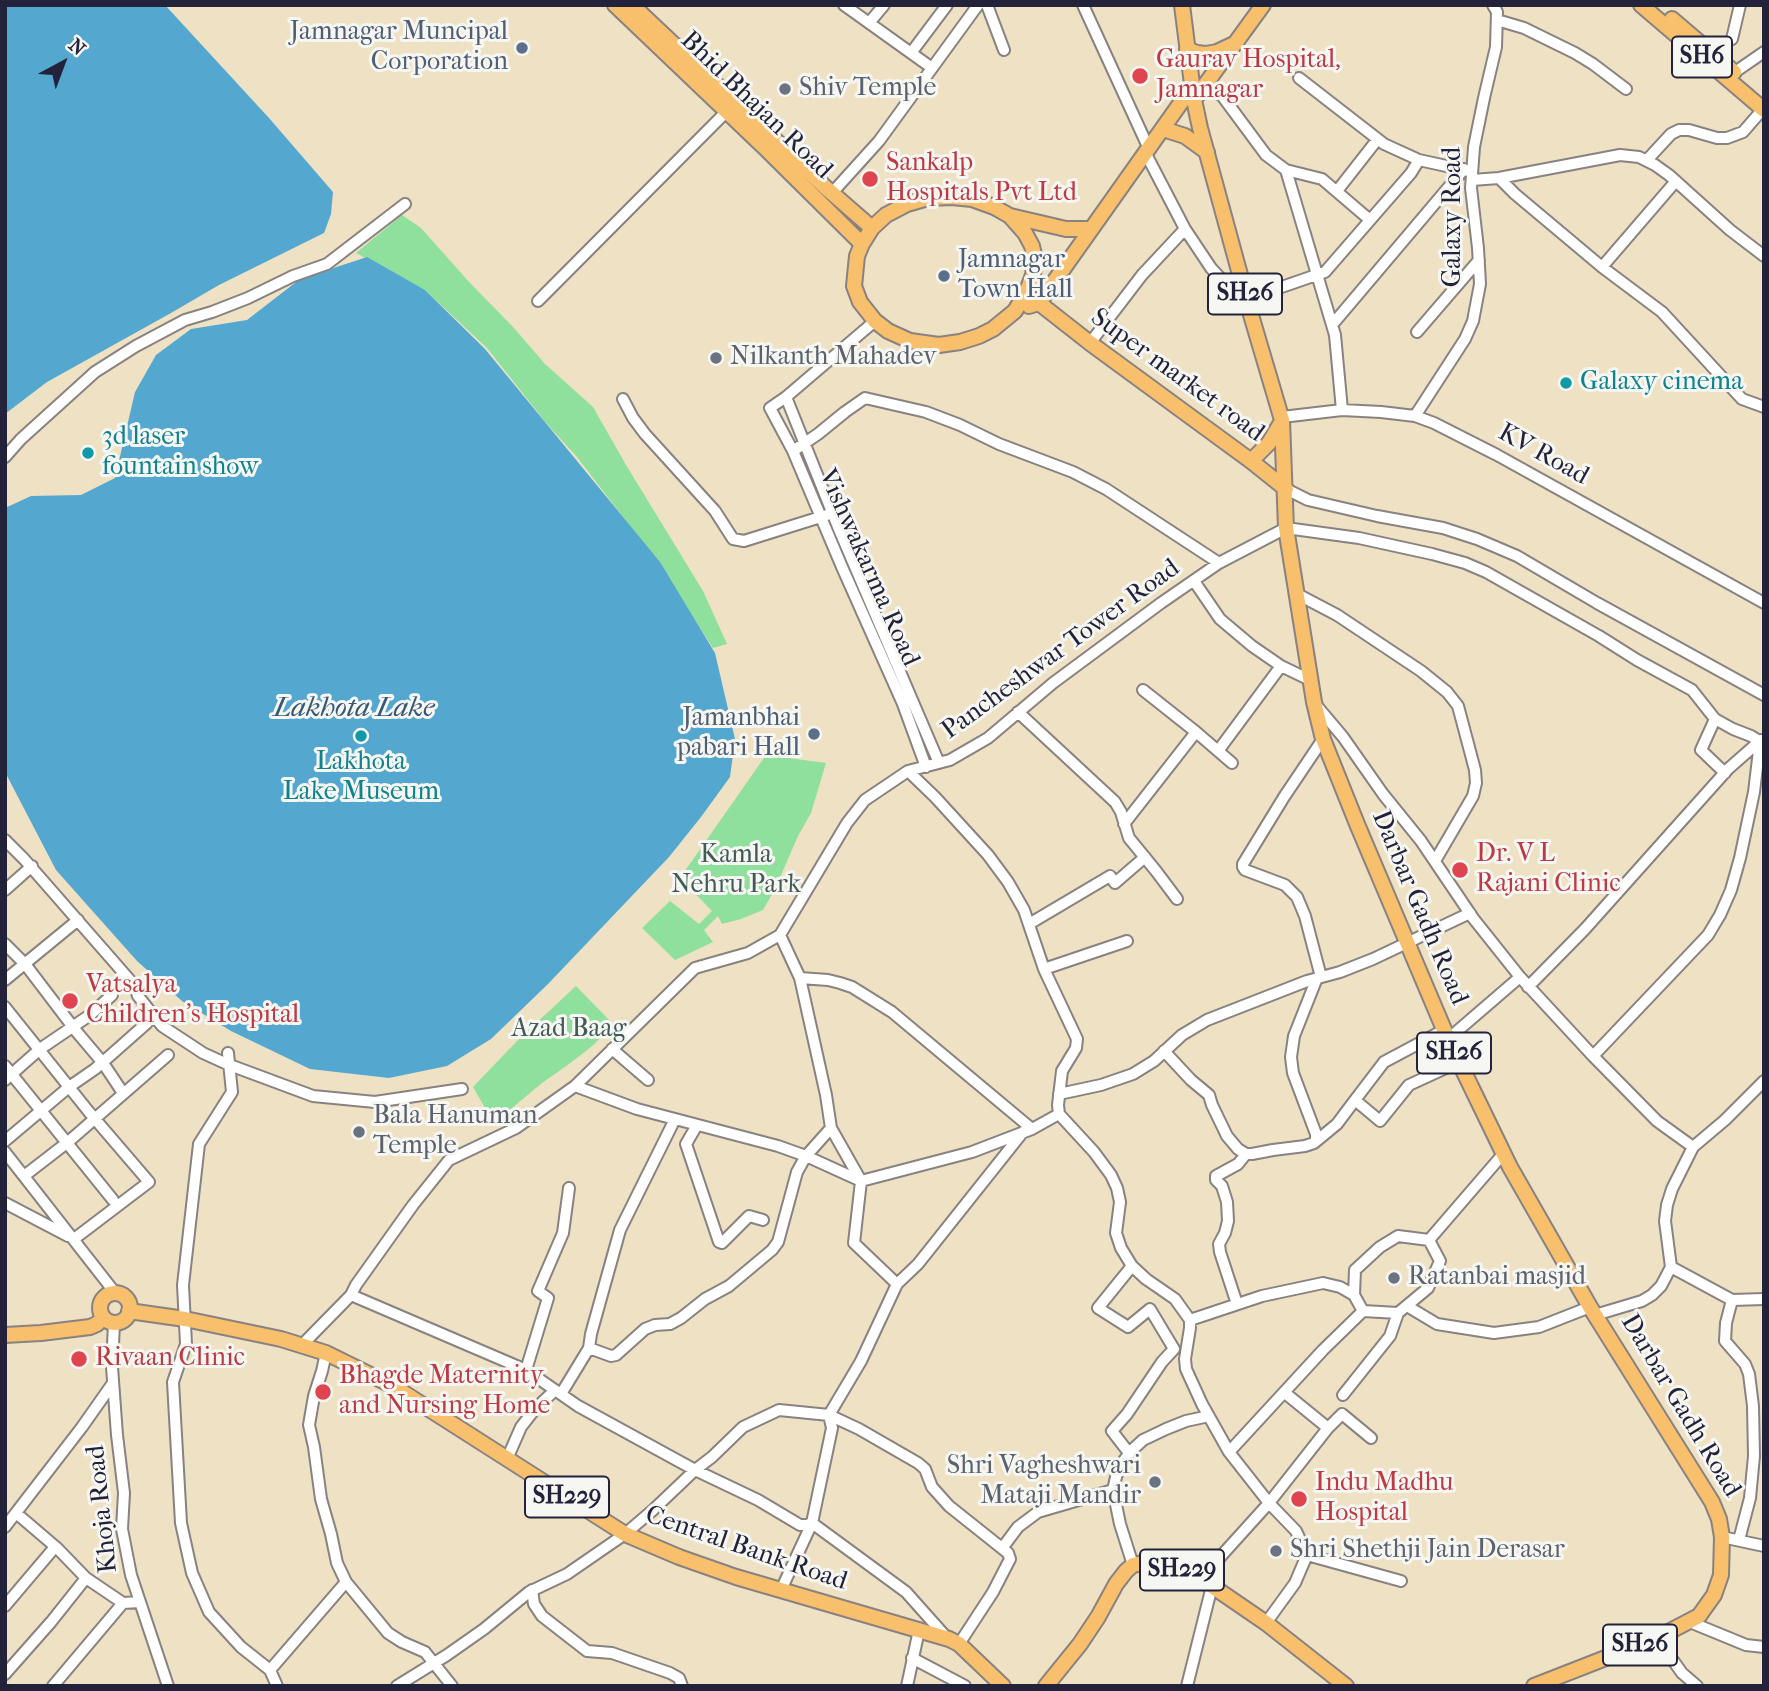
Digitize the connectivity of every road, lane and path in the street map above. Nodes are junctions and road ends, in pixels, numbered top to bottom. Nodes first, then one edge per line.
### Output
1 (615, 5) edge
2 (632, 5) edge
3 (845, 5) edge
4 (884, 5) edge
5 (947, 5) edge
6 (978, 5) edge
7 (987, 5) edge
8 (1083, 5) edge
9 (1182, 5) edge
10 (1263, 5) edge
11 (1740, 5) edge
12 (1649, 7) edge
13 (1497, 11) edge
14 (869, 23) junction
15 (1732, 39) dead end
16 (1236, 43) junction
17 (1187, 49) junction
18 (1004, 50) dead end
19 (1764, 52) edge
20 (911, 53) junction
21 (932, 68) junction
22 (1735, 72) junction
23 (1300, 78) dead end
24 (1208, 82) junction
25 (1626, 89) dead end
26 (1193, 94) junction
27 (1764, 97) edge
28 (731, 107) junction
29 (1764, 110) edge
30 (1163, 129) junction
31 (1377, 140) junction
32 (1148, 151) junction
33 (1206, 152) junction
34 (1419, 160) junction
35 (1647, 160) junction
36 (1286, 170) junction
37 (1469, 174) junction
38 (1499, 178) junction
39 (1676, 181) junction
40 (1338, 191) junction
41 (832, 193) junction
42 (405, 204) dead end
43 (1010, 216) junction
44 (1370, 220) junction
45 (872, 228) junction
46 (1091, 229) junction
47 (1185, 229) junction
48 (862, 244) junction
49 (1764, 256) edge
50 (1479, 260) junction
51 (1602, 267) junction
52 (1318, 275) junction
53 (1245, 294) junction
54 (538, 301) dead end
55 (1039, 303) junction
56 (1015, 311) junction
57 (874, 321) junction
58 (1332, 326) junction
59 (1417, 332) dead end
60 (1090, 343) junction
61 (786, 397) junction
62 (623, 400) dead end
63 (1764, 407) edge
64 (1342, 410) junction
65 (1415, 416) junction
66 (1282, 419) junction
67 (804, 443) junction
68 (793, 451) junction
69 (5, 457) edge
70 (1251, 461) junction
71 (1286, 489) junction
72 (833, 514) junction
73 (821, 518) junction
74 (1286, 527) junction
75 (1219, 564) junction
76 (1194, 581) junction
77 (1297, 594) junction
78 (1764, 603) edge
79 (1281, 666) junction
80 (1310, 680) junction
81 (1143, 690) dead end
82 (1764, 695) edge
83 (1314, 702) junction
84 (1018, 712) junction
85 (1715, 719) junction
86 (1196, 732) junction
87 (1324, 739) junction
88 (1763, 741) edge
89 (1218, 751) junction
90 (939, 763) junction
91 (1232, 763) dead end
92 (926, 767) junction
93 (908, 771) junction
94 (1725, 773) junction
95 (1124, 824) junction
96 (5, 840) edge
97 (1145, 856) junction
98 (1435, 860) junction
99 (32, 867) junction
100 (5, 890) edge
101 (1177, 899) dead end
102 (1470, 913) junction
103 (78, 920) junction
104 (1029, 924) junction
105 (780, 934) junction
106 (1127, 941) dead end
107 (1407, 942) junction
108 (5, 944) edge
109 (25, 964) junction
110 (1044, 969) junction
111 (1520, 977) junction
112 (800, 978) junction
113 (1319, 978) junction
114 (5, 980) edge
115 (1528, 987) junction
116 (112, 995) dead end
117 (5, 1007) edge
118 (147, 1023) dead end
119 (72, 1026) junction
120 (1446, 1034) junction
121 (612, 1048) junction
122 (40, 1049) junction
123 (1164, 1051) junction
124 (168, 1055) dead end
125 (1593, 1056) junction
126 (228, 1059) junction
127 (1459, 1062) junction
128 (103, 1063) junction
129 (8, 1073) edge
130 (648, 1080) dead end
131 (1764, 1081) edge
132 (575, 1086) junction
133 (69, 1087) junction
134 (462, 1089) dead end
135 (124, 1093) junction
136 (1059, 1094) junction
137 (1355, 1100) junction
138 (41, 1111) junction
139 (1059, 1114) junction
140 (95, 1118) junction
141 (675, 1119) junction
142 (697, 1125) junction
143 (831, 1128) junction
144 (1028, 1130) junction
145 (1316, 1140) junction
146 (5, 1141) edge
147 (68, 1142) junction
148 (1693, 1147) junction
149 (5, 1152) edge
150 (1504, 1153) junction
151 (1246, 1154) junction
152 (806, 1156) junction
153 (24, 1176) junction
154 (861, 1181) junction
155 (569, 1188) dead end
156 (113, 1200) dead end
157 (5, 1203) edge
158 (763, 1220) dead end
159 (74, 1239) junction
160 (1429, 1240) junction
161 (1132, 1266) junction
162 (1671, 1267) junction
163 (897, 1284) junction
164 (116, 1294) junction
165 (351, 1295) junction
166 (1354, 1295) junction
167 (1764, 1298) edge
168 (1732, 1300) junction
169 (1237, 1304) junction
170 (1402, 1310) junction
171 (129, 1311) junction
172 (1363, 1311) junction
173 (1593, 1311) junction
174 (185, 1319) junction
175 (108, 1320) junction
176 (1189, 1320) junction
177 (5, 1335) edge
178 (302, 1345) junction
179 (589, 1348) junction
180 (326, 1353) junction
181 (526, 1370) junction
182 (113, 1382) junction
183 (558, 1392) junction
184 (1285, 1393) junction
185 (1343, 1395) dead end
186 (829, 1415) junction
187 (1209, 1416) junction
188 (1328, 1428) junction
189 (1371, 1438) dead end
190 (1229, 1452) junction
191 (1129, 1453) junction
192 (507, 1459) junction
193 (695, 1470) junction
194 (1113, 1490) junction
195 (1269, 1503) junction
196 (16, 1513) junction
197 (812, 1523) junction
198 (5, 1527) edge
199 (625, 1534) junction
200 (1722, 1536) junction
201 (1739, 1540) junction
202 (1764, 1546) edge
203 (55, 1547) junction
204 (1003, 1547) junction
205 (1307, 1555) junction
206 (1133, 1565) junction
207 (86, 1578) junction
208 (1401, 1581) dead end
209 (346, 1582) junction
210 (1207, 1583) junction
211 (532, 1590) junction
212 (780, 1590) junction
213 (140, 1602) junction
214 (123, 1603) junction
215 (5, 1606) edge
216 (1690, 1622) junction
217 (1266, 1623) junction
218 (919, 1630) junction
219 (1657, 1638) junction
220 (954, 1642) junction
221 (1764, 1647) edge
222 (912, 1657) junction
223 (434, 1662) junction
224 (270, 1670) junction
225 (5, 1674) edge
226 (996, 1683) edge
227 (53, 1686) edge
228 (168, 1686) edge
229 (277, 1686) edge
230 (397, 1686) edge
231 (452, 1686) edge
232 (682, 1686) edge
233 (907, 1686) edge
234 (965, 1686) edge
235 (1046, 1686) edge
236 (1187, 1686) edge
237 (1346, 1686) edge
238 (1534, 1686) edge
239 (1697, 1686) edge

1 - 28 main road, Bhid Bhajan Road
2 - 28 main road, Bhid Bhajan Road
3 - 14 street
4 - 14 street
5 - 20 street
6 - 21 street
7 - 18 street
8 - 32 street
9 - 17 main road, SH26
10 - 16 main road
11 - 15 street
12 - 22 main road, SH6
12 - 29 main road, SH6
13 - 25 street
13 - 37 street, Galaxy Road
14 - 20 street
16 - 17 main road
16 - 24 main road
17 - 26 main road, SH26
19 - 22 street
20 - 21 street
21 - 41 street
22 - 27 main road, SH6
23 - 31 street
24 - 26 main road
24 - 36 street
26 - 30 main road
26 - 33 main road, SH26
28 - 41 main road, Bhid Bhajan Road
28 - 48 main road, Bhid Bhajan Road
28 - 54 street
29 - 35 street
30 - 32 main road
30 - 33 main road
31 - 34 street
31 - 40 street
32 - 46 main road
32 - 47 street
33 - 53 main road, SH26
34 - 37 street
34 - 44 street
35 - 38 street
35 - 39 street
36 - 40 street
36 - 52 street
37 - 38 street
37 - 50 street, Galaxy Road
37 - 58 street
38 - 51 street
39 - 49 street
39 - 51 street
40 - 44 street
41 - 45 main road, Bhid Bhajan Road
42 - 69 street
43 - 45 main road
43 - 46 main road
43 - 56 main road
44 - 52 street
45 - 48 main road
46 - 55 main road
47 - 53 street
47 - 60 street
48 - 57 main road
50 - 59 street
50 - 65 street, Galaxy Road
51 - 63 street
52 - 53 street
52 - 58 street
53 - 66 main road, SH26
55 - 56 main road
55 - 60 main road, Super market road
56 - 57 main road
57 - 61 street, Vishwakarma Road
58 - 64 street
60 - 70 main road, Super market road
61 - 67 street, Vishwakarma Road
61 - 68 street, Vishwakarma Road
62 - 73 street
64 - 65 street, KV Road
64 - 66 street, KV Road
65 - 78 street, KV Road
66 - 70 main road
66 - 71 main road, SH26
67 - 68 street
67 - 72 street, Vishwakarma Road
67 - 75 street
68 - 73 street, Vishwakarma Road
70 - 71 main road, Super market road
71 - 74 main road, Darbar Gadh Road / SH26
71 - 82 street
72 - 73 street
72 - 90 street, Vishwakarma Road
73 - 92 street, Vishwakarma Road
74 - 75 street, Pancheshwar Tower Road
74 - 77 main road, Darbar Gadh Road / SH26
74 - 85 street
75 - 76 street, Pancheshwar Tower Road
76 - 79 street
76 - 84 street, Pancheshwar Tower Road
77 - 80 main road, Darbar Gadh Road / SH26
77 - 98 street
79 - 80 street
79 - 89 street
80 - 83 main road, Darbar Gadh Road / SH26
81 - 86 street
83 - 87 main road, Darbar Gadh Road / SH26
83 - 98 street
84 - 90 street, Pancheshwar Tower Road
84 - 95 street
85 - 88 street
85 - 94 street
86 - 89 street
86 - 95 street
87 - 107 main road, Darbar Gadh Road / SH26
87 - 113 street
88 - 94 street
88 - 125 street
89 - 91 street
90 - 92 street, Pancheshwar Tower Road
92 - 93 street, Pancheshwar Tower Road
93 - 104 street
93 - 105 street, Pancheshwar Tower Road
94 - 115 street
95 - 97 street
96 - 99 street
97 - 101 street
97 - 104 street
98 - 102 street
99 - 100 street
99 - 103 street
102 - 107 street
102 - 111 street
103 - 109 street
103 - 126 street
104 - 110 street
105 - 112 street
105 - 121 street, Pancheshwar Tower Road
106 - 110 street
107 - 113 street
107 - 120 main road, Darbar Gadh Road / SH26
108 - 109 street
109 - 114 street
109 - 119 street
110 - 136 street
111 - 115 street
111 - 120 street
112 - 143 street
112 - 144 street
113 - 123 street
113 - 145 street
115 - 125 street
116 - 119 street
117 - 122 street
118 - 128 street
119 - 122 street
119 - 128 street
120 - 127 main road, Darbar Gadh Road / SH26
120 - 137 street
121 - 130 street
121 - 132 street, Pancheshwar Tower Road
122 - 129 street
122 - 133 street
123 - 136 street
123 - 151 street
124 - 135 street
125 - 148 street
126 - 134 street
126 - 174 street
127 - 137 street
127 - 150 main road, Darbar Gadh Road / SH26
128 - 133 street
128 - 135 street
129 - 138 street
131 - 148 street
132 - 141 street
132 - 165 street, Pancheshwar Tower Road
133 - 138 street
133 - 140 street
135 - 140 street
136 - 139 street
137 - 145 street
138 - 146 street
138 - 147 street
139 - 144 street
139 - 161 street
140 - 147 street
140 - 159 street
141 - 142 street
141 - 179 street
142 - 152 street
142 - 158 street
143 - 152 street
143 - 154 street
144 - 154 street
144 - 163 street
145 - 151 street
147 - 153 street
147 - 156 street
148 - 162 street
149 - 153 street
150 - 160 street
150 - 173 main road, Darbar Gadh Road / SH26
151 - 169 street
152 - 154 street
152 - 179 street
153 - 159 street
154 - 163 street
155 - 181 street
157 - 159 street
159 - 164 street
160 - 166 street
160 - 170 street
161 - 176 street
161 - 191 street
162 - 168 street
162 - 173 street
163 - 186 street
164 - 171 main road
164 - 175 main road
165 - 178 street, Pancheshwar Tower Road
165 - 181 street
166 - 169 street
166 - 172 street
167 - 168 street
168 - 201 street
169 - 176 street
170 - 172 street
170 - 173 street
170 - 185 street
171 - 174 main road, Central Bank Road / SH229
171 - 175 main road
172 - 184 street
173 - 200 main road, Darbar Gadh Road / SH26
174 - 178 main road, Central Bank Road / SH229
174 - 224 street
175 - 177 main road
175 - 182 street, Khoja Road
176 - 187 street
178 - 180 main road, Central Bank Road / SH229
179 - 183 street
180 - 192 main road, Central Bank Road / SH229
180 - 209 street
181 - 183 street
182 - 196 street
182 - 213 street, Khoja Road
183 - 192 street
183 - 193 street
184 - 188 street
184 - 190 street
186 - 193 street
186 - 197 street
186 - 204 street
187 - 190 street
187 - 191 street
188 - 189 street
188 - 195 street
190 - 195 street
191 - 194 street
192 - 199 main road, Central Bank Road / SH229
193 - 197 street
193 - 199 street
194 - 204 street
194 - 206 street
195 - 205 street
195 - 210 street
196 - 198 street
196 - 203 street
197 - 212 street
197 - 220 street
199 - 211 street
199 - 212 main road, Central Bank Road / SH229
200 - 201 street
200 - 216 main road, Darbar Gadh Road / SH26
201 - 202 street
203 - 207 street
203 - 215 street
204 - 220 street
205 - 208 street
205 - 217 street
206 - 210 main road, SH229
206 - 235 main road, SH229
207 - 214 street
207 - 225 street
209 - 223 street
209 - 224 street
210 - 217 main road, SH229
210 - 236 street
211 - 223 street
211 - 232 street
212 - 218 main road, Central Bank Road / SH229
213 - 214 street
213 - 228 street, Khoja Road
214 - 227 street
216 - 219 main road, SH26
216 - 221 street
217 - 237 main road, SH229
218 - 220 main road, Central Bank Road / SH229
218 - 222 street
219 - 238 main road, SH26
219 - 239 street
220 - 226 main road, Central Bank Road / SH229
222 - 233 street
222 - 234 street
223 - 230 street
223 - 231 street
224 - 229 street

